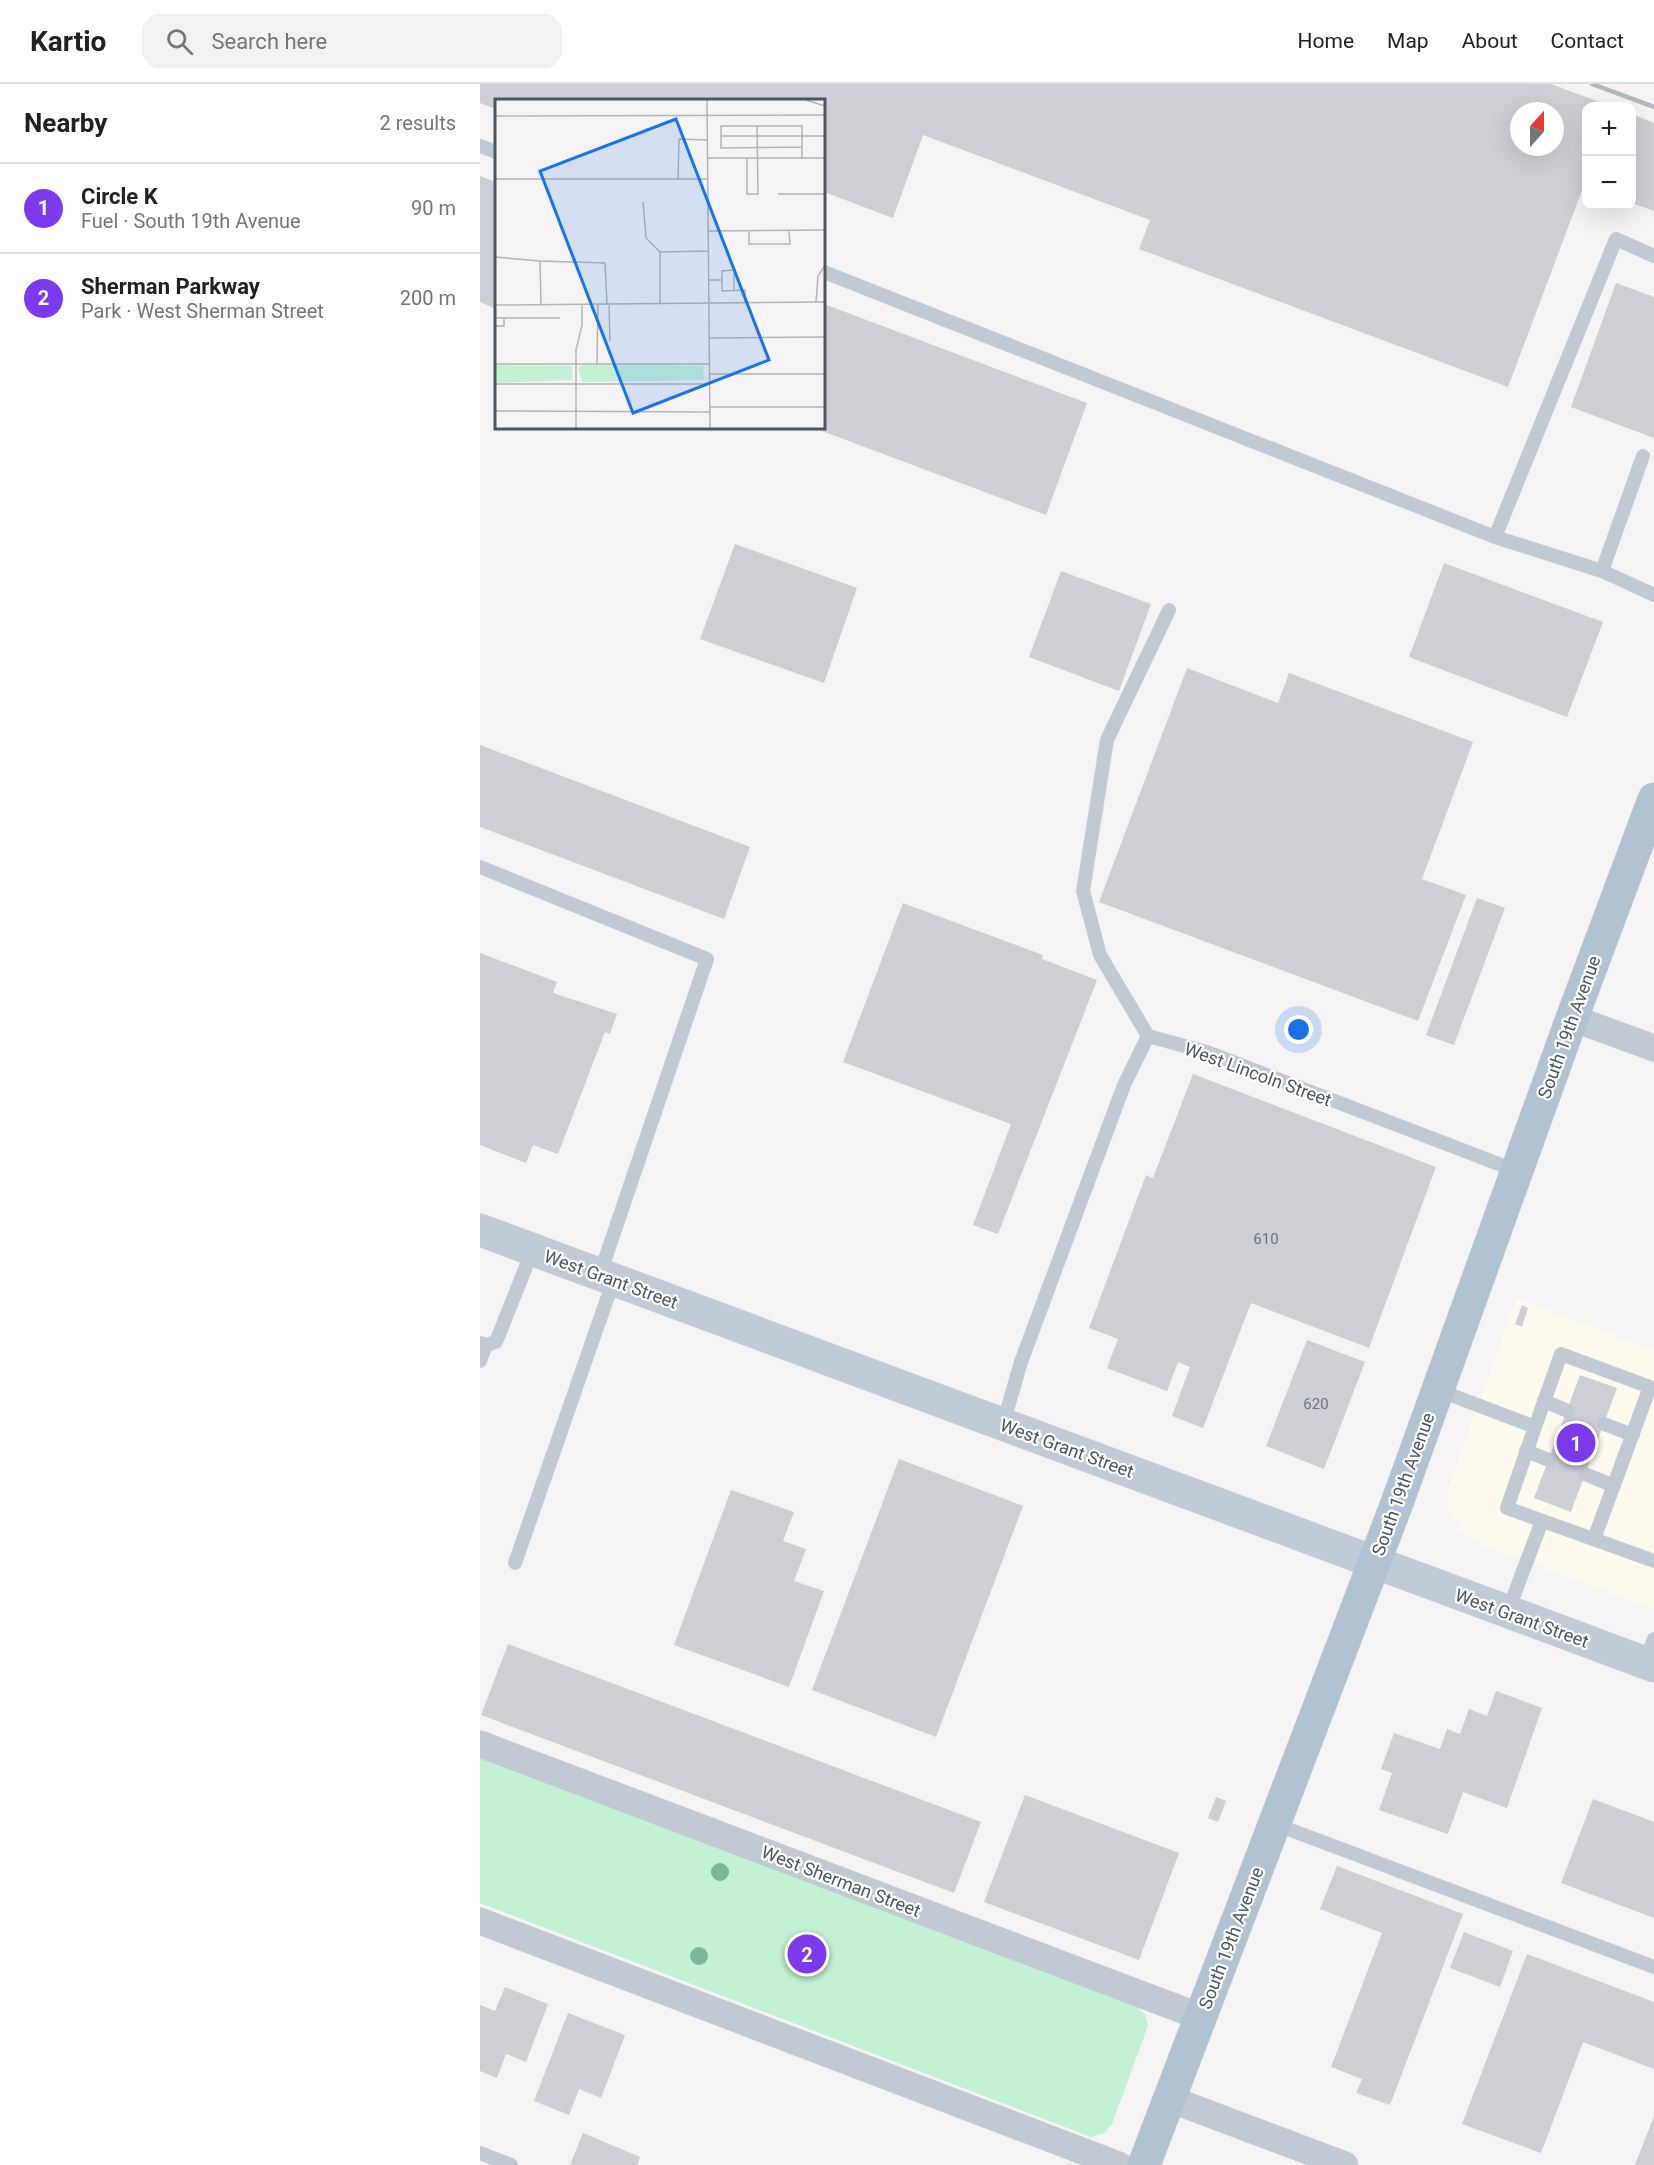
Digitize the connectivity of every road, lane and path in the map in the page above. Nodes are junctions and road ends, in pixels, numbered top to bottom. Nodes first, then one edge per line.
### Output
1 (480, 146) edge
2 (495, 152) edge
3 (1654, 256) edge
4 (825, 272) edge
5 (1643, 456) dead end
6 (1495, 537) junction
7 (1602, 571) junction
8 (1654, 595) edge
9 (1169, 610) dead end
10 (1654, 799) edge
11 (480, 867) edge
12 (1572, 1018) junction
13 (1148, 1036) junction
14 (1654, 1048) edge
15 (1516, 1171) junction
16 (480, 1230) edge
17 (533, 1249) junction
18 (607, 1277) junction
19 (483, 1344) edge
20 (480, 1361) edge
21 (1438, 1390) junction
22 (1544, 1401) junction
23 (1568, 1411) dead end
24 (1604, 1424) dead end
25 (1003, 1425) junction
26 (1535, 1427) junction
27 (1633, 1435) junction
28 (1526, 1451) junction
29 (1549, 1460) dead end
30 (1585, 1474) dead end
31 (1614, 1486) junction
32 (1542, 1521) junction
33 (1594, 1539) junction
34 (1654, 1561) edge
35 (515, 1563) dead end
36 (1374, 1563) junction
37 (1508, 1612) junction
38 (1651, 1656) edge
39 (480, 1744) edge
40 (1275, 1824) junction
41 (480, 1921) edge
42 (1654, 1967) edge
43 (1201, 2017) junction
44 (1170, 2099) junction
45 (480, 2153) edge
46 (511, 2165) edge
47 (1119, 2165) edge
48 (1144, 2165) edge
49 (1345, 2165) edge

1 - 2 lane
3 - 6 lane
4 - 6 lane
5 - 7 lane
6 - 7 lane
7 - 8 lane
9 - 13 lane
10 - 12 main road, South 19th Avenue
11 - 18 lane
12 - 14 street
12 - 15 main road, South 19th Avenue
13 - 15 lane, West Lincoln Street
13 - 25 lane
15 - 21 main road, South 19th Avenue
16 - 17 main road, West Grant Street
17 - 18 main road, West Grant Street
17 - 19 lane
18 - 25 main road, West Grant Street
18 - 35 lane
19 - 20 lane
21 - 26 lane
21 - 36 main road, South 19th Avenue
22 - 23 lane
22 - 26 lane
22 - 27 lane
24 - 27 lane
25 - 36 main road, West Grant Street
26 - 28 lane
27 - 31 lane
28 - 29 lane
28 - 32 lane
30 - 31 lane
31 - 33 lane
32 - 33 lane
32 - 37 lane
33 - 34 lane
36 - 37 main road, West Grant Street
36 - 40 main road, South 19th Avenue
37 - 38 main road, West Grant Street
39 - 43 street, West Sherman Street
40 - 42 lane
40 - 43 main road, South 19th Avenue
41 - 47 street
43 - 44 main road, South 19th Avenue
44 - 48 main road, South 19th Avenue
44 - 49 street
45 - 46 lane

